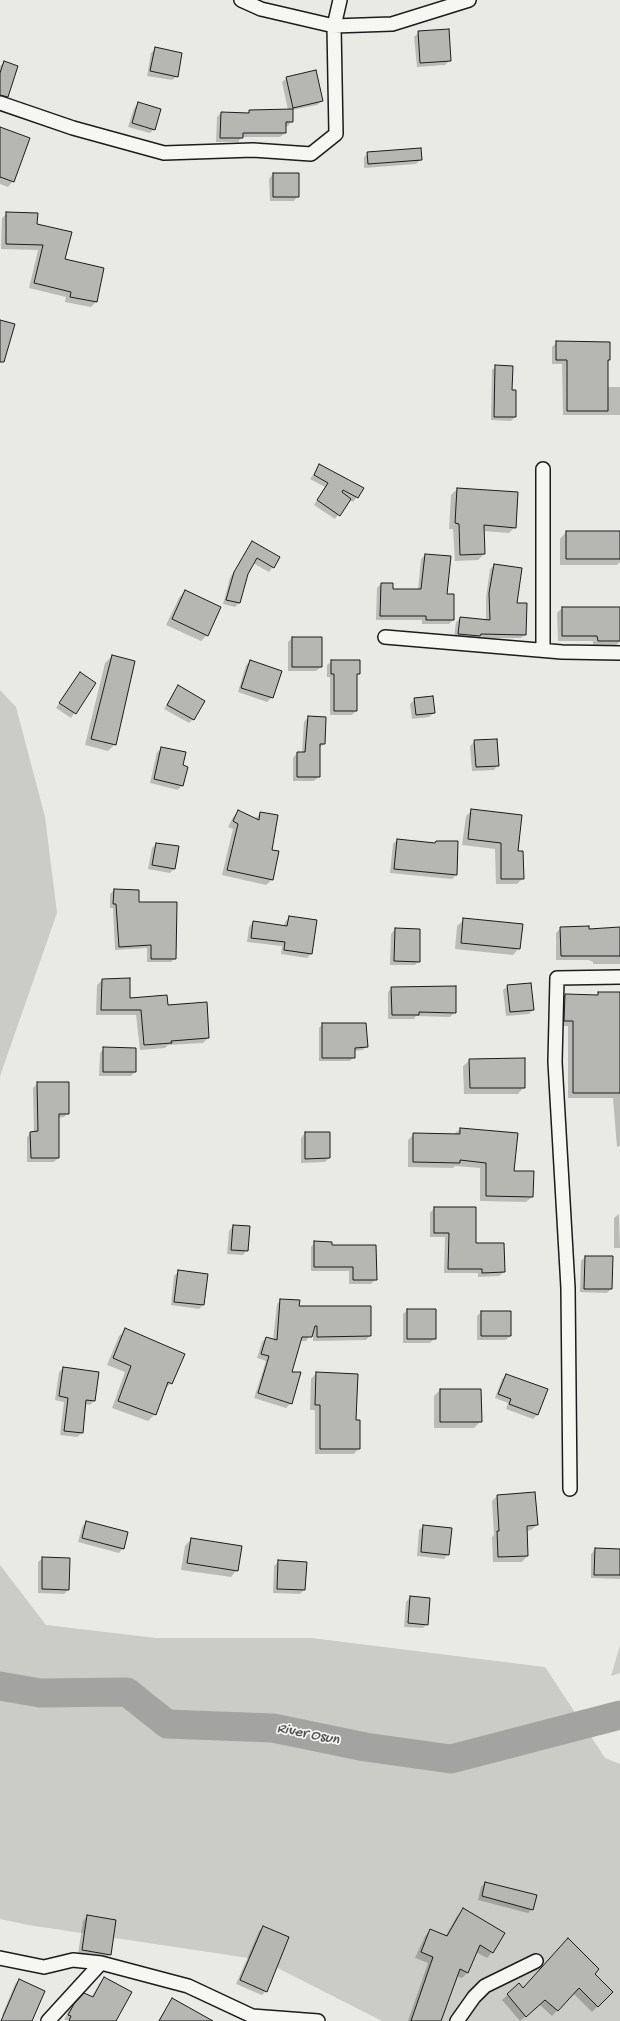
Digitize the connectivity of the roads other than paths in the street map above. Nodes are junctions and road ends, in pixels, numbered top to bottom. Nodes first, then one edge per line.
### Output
1 (241, 0) edge
2 (340, 0) edge
3 (469, 0) edge
4 (334, 26) junction
5 (0, 103) edge
6 (543, 468) dead end
7 (385, 637) dead end
8 (543, 650) junction
9 (620, 653) edge
10 (620, 978) edge
11 (570, 1490) dead end
12 (0, 1958) edge
13 (536, 1961) dead end
14 (101, 1963) junction
15 (279, 2019) edge
16 (48, 2021) edge
17 (318, 2021) edge
18 (457, 2021) edge

1 - 4 street
2 - 4 street
3 - 4 street
4 - 5 street
6 - 8 street
7 - 8 street
8 - 9 street
10 - 11 street
12 - 14 street
13 - 18 street
14 - 15 street
14 - 16 street
15 - 17 street

